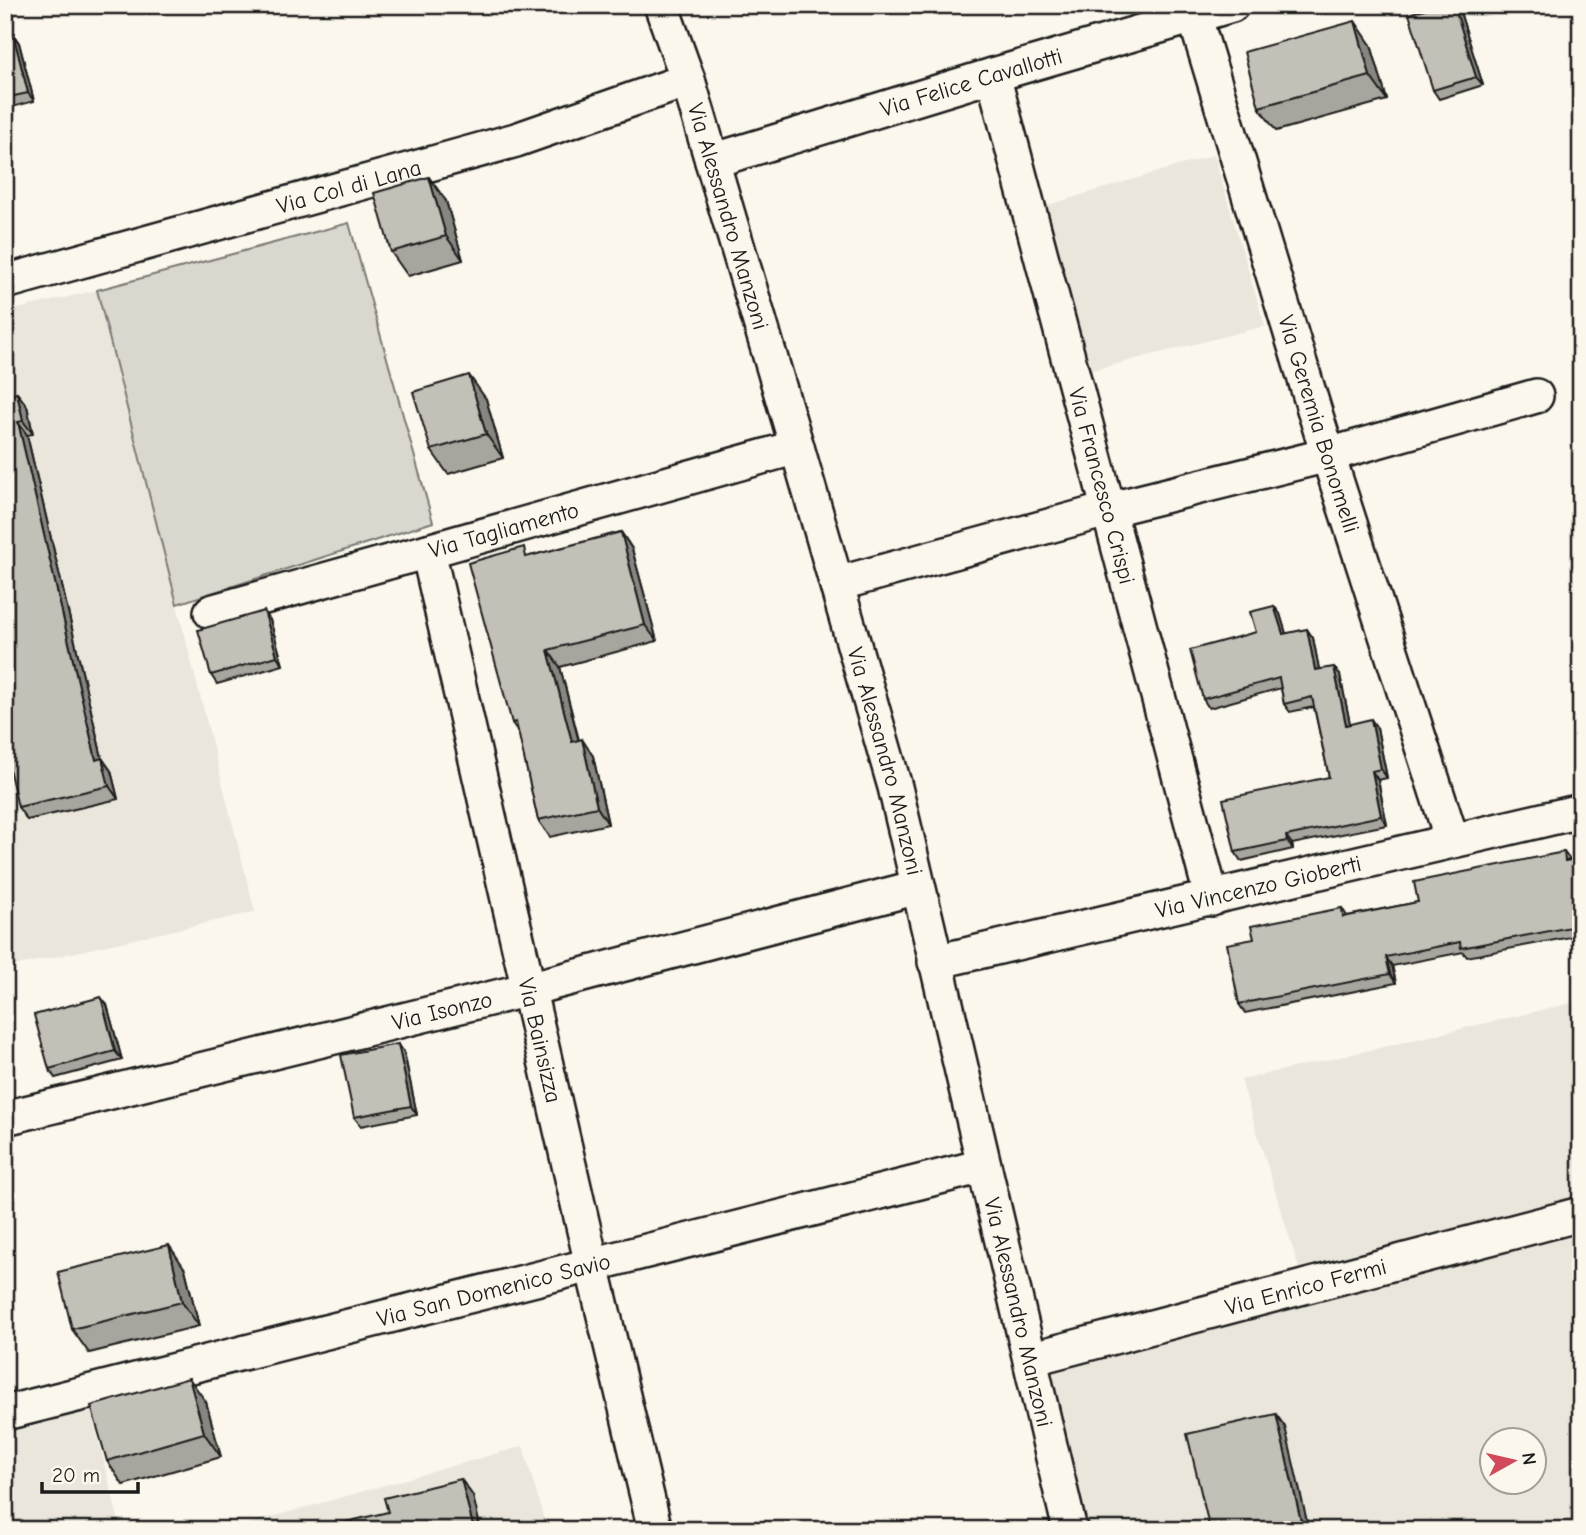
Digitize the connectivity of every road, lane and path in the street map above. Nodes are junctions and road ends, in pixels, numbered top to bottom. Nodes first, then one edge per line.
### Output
1 (660, 5) edge
2 (1232, 5) edge
3 (1192, 10) edge
4 (993, 75) junction
5 (688, 80) junction
6 (712, 161) junction
7 (5, 282) edge
8 (1536, 396) dead end
9 (797, 447) junction
10 (1328, 454) junction
11 (1107, 510) junction
12 (428, 551) junction
13 (837, 584) junction
14 (211, 612) dead end
15 (1581, 811) edge
16 (1452, 840) junction
17 (918, 887) junction
18 (1212, 899) junction
19 (935, 962) junction
20 (529, 989) junction
21 (5, 1118) edge
22 (983, 1166) junction
23 (1581, 1214) edge
24 (592, 1265) junction
25 (1030, 1359) junction
26 (5, 1413) edge
27 (655, 1530) edge
28 (1070, 1530) edge

1 - 5 street, Via Alessandro Manzoni
2 - 3 street, Via Felice Cavallotti
3 - 4 street, Via Felice Cavallotti
3 - 10 street, Via Geremia Bonomelli
4 - 6 street, Via Felice Cavallotti
4 - 11 street, Via Francesco Crispi
5 - 6 street, Via Alessandro Manzoni
5 - 7 street, Via Col di Lana
6 - 9 street, Via Alessandro Manzoni
8 - 10 street
9 - 12 street, Via Tagliamento
9 - 13 street, Via Alessandro Manzoni
10 - 11 street
10 - 16 street, Via Geremia Bonomelli
11 - 13 street
11 - 18 street, Via Francesco Crispi
12 - 14 street, Via Tagliamento
12 - 20 street, Via Bainsizza
13 - 17 street, Via Alessandro Manzoni
15 - 16 street, Via Vincenzo Gioberti
16 - 18 street, Via Vincenzo Gioberti
17 - 19 street, Via Alessandro Manzoni
17 - 20 street, Via Isonzo
18 - 19 street, Via Vincenzo Gioberti
19 - 22 street, Via Alessandro Manzoni
20 - 21 street, Via Isonzo
20 - 24 street, Via Bainsizza
22 - 24 street, Via San Domenico Savio
22 - 25 street, Via Alessandro Manzoni
23 - 25 street, Via Enrico Fermi
24 - 26 street, Via San Domenico Savio
24 - 27 street, Via Bainsizza
25 - 28 street, Via Alessandro Manzoni

